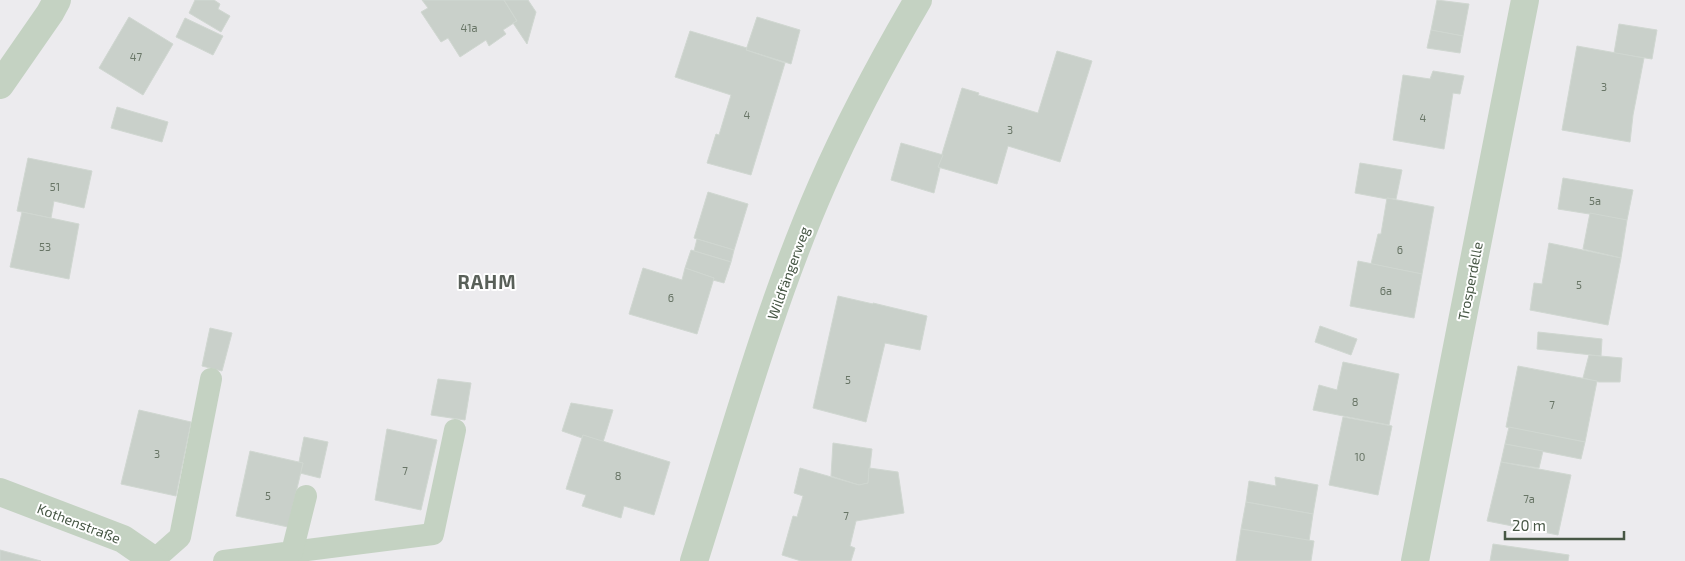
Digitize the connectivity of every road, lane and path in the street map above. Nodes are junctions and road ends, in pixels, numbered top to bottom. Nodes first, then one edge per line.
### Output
1 (57, 0) edge
2 (918, 0) edge
3 (1525, 0) edge
4 (0, 84) edge
5 (211, 380) dead end
6 (454, 430) dead end
7 (0, 492) edge
8 (306, 496) dead end
9 (292, 552) junction
10 (155, 560) edge
11 (224, 561) edge
12 (694, 561) edge
13 (1415, 561) edge

1 - 4 street
2 - 12 street, Wildfängerweg
3 - 13 street, Trosperdelle
5 - 10 lane
6 - 9 lane
7 - 10 street, Kothenstraße
8 - 9 lane
9 - 11 lane

